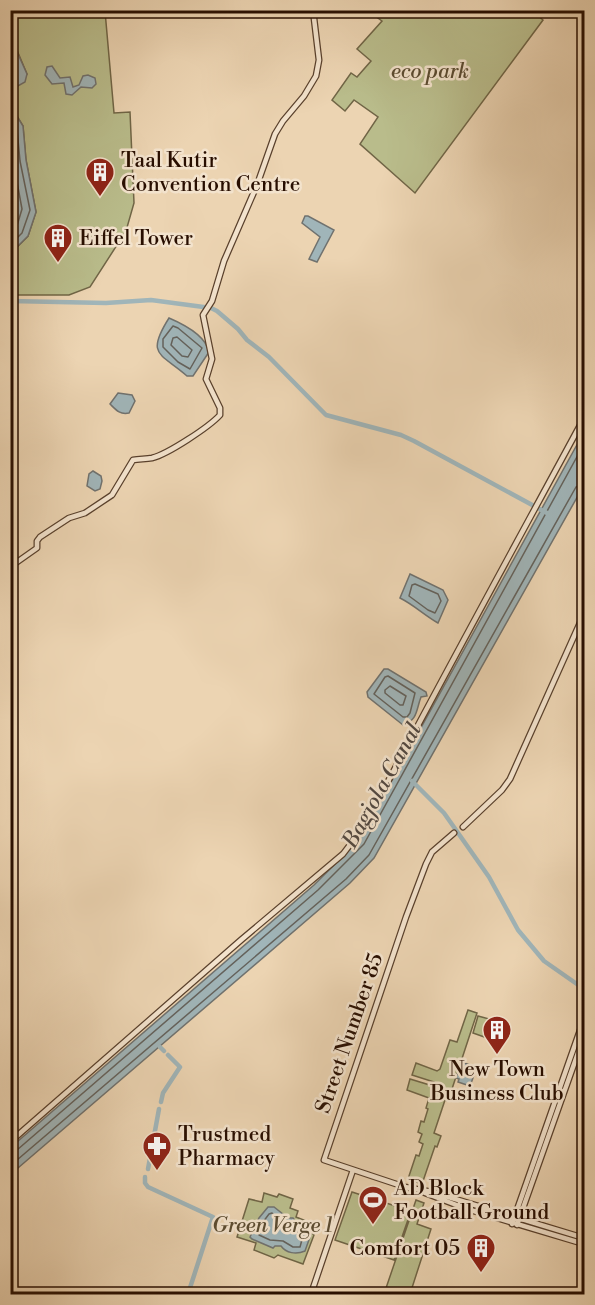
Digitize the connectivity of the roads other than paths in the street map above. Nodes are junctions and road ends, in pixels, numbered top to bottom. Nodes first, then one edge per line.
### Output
1 (313, 10) edge
2 (585, 418) edge
3 (10, 567) edge
4 (585, 614) edge
5 (463, 827) dead end
6 (454, 833) dead end
7 (585, 1019) edge
8 (585, 1036) edge
9 (10, 1142) edge
10 (353, 1170) junction
11 (515, 1222) junction
12 (585, 1239) edge
13 (585, 1245) edge
14 (311, 1294) edge

1 - 3 street
2 - 9 street
4 - 5 street
6 - 10 street, Street Number 85
7 - 11 street
8 - 11 street
10 - 11 street
10 - 14 street
11 - 12 street
11 - 13 street

